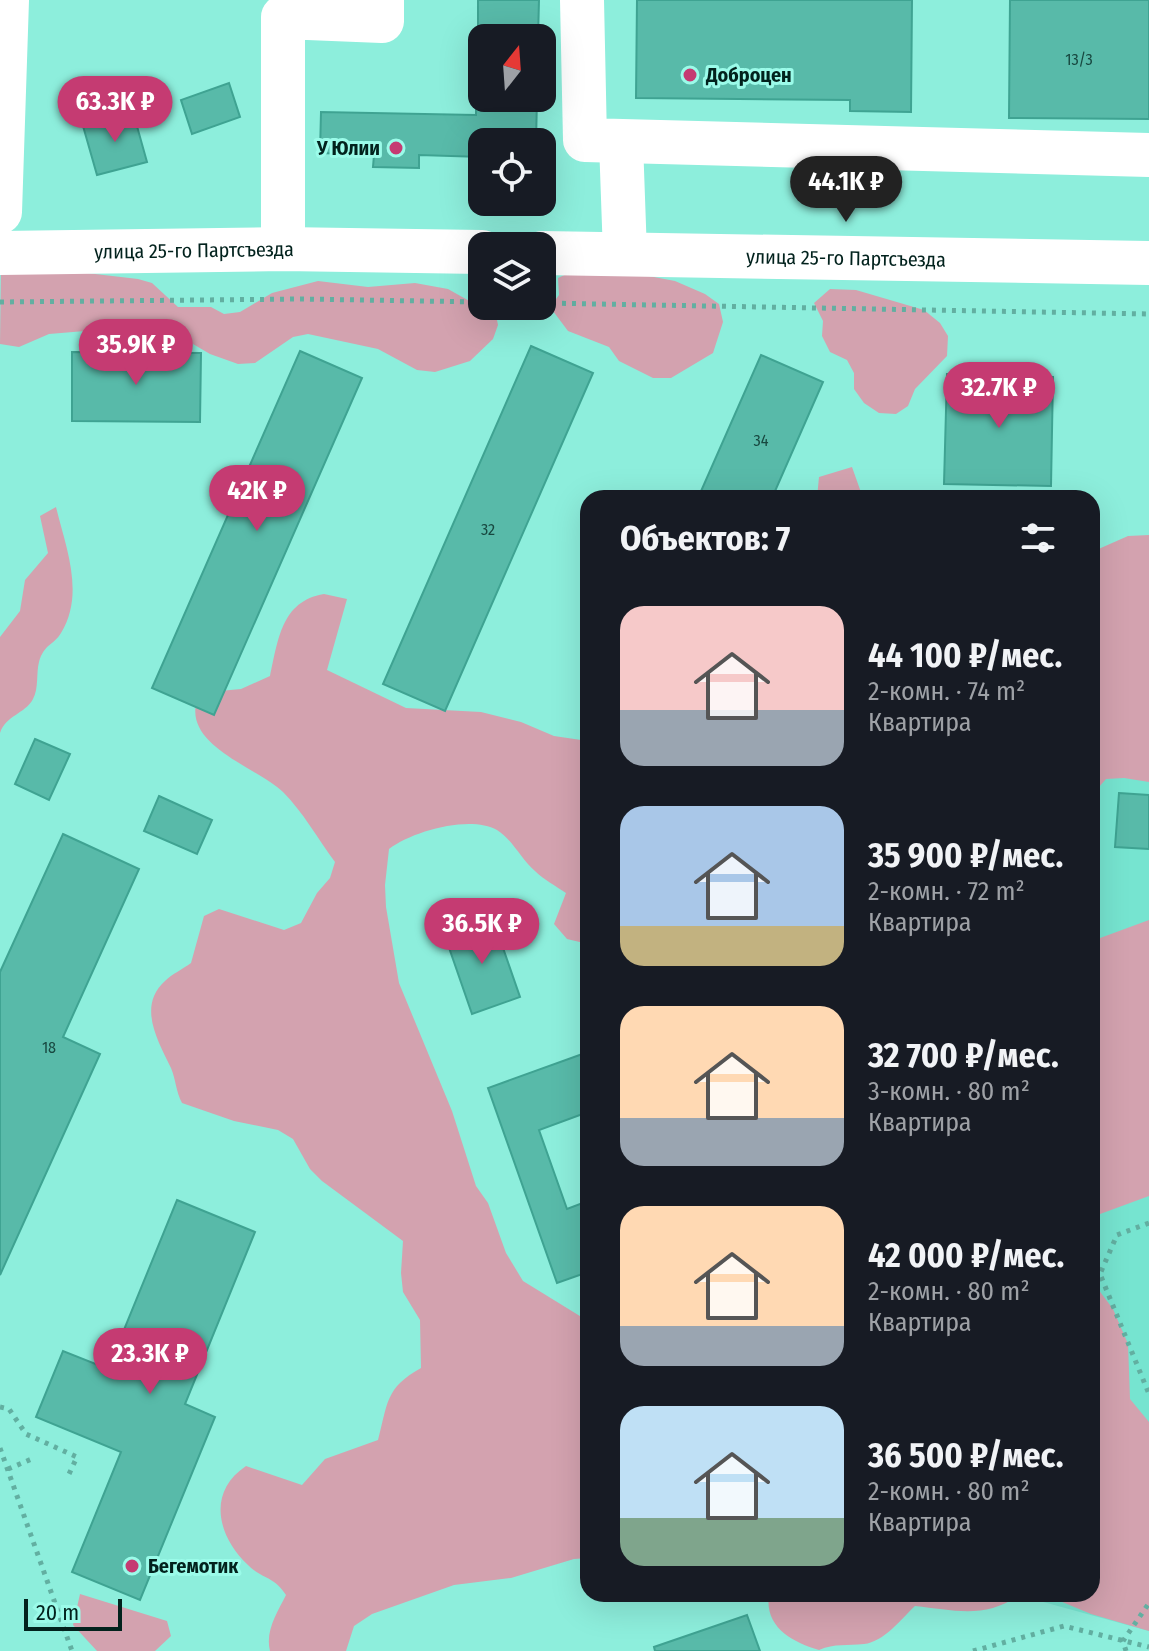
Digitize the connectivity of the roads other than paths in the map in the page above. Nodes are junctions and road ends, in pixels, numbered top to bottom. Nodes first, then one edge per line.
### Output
1 (7, 0) edge
2 (382, 0) edge
3 (582, 0) edge
4 (621, 142) junction
5 (1149, 155) edge
6 (0, 212) edge
7 (283, 249) junction
8 (468, 252) edge
9 (0, 253) edge
10 (556, 253) edge
11 (625, 254) junction
12 (1149, 263) edge

1 - 6 street
2 - 7 street
3 - 4 street
4 - 5 street
4 - 11 street
7 - 8 street, улица 25-го Партсъезда
7 - 9 street, улица 25-го Партсъезда
10 - 11 street, улица 25-го Партсъезда
11 - 12 street, улица 25-го Партсъезда

